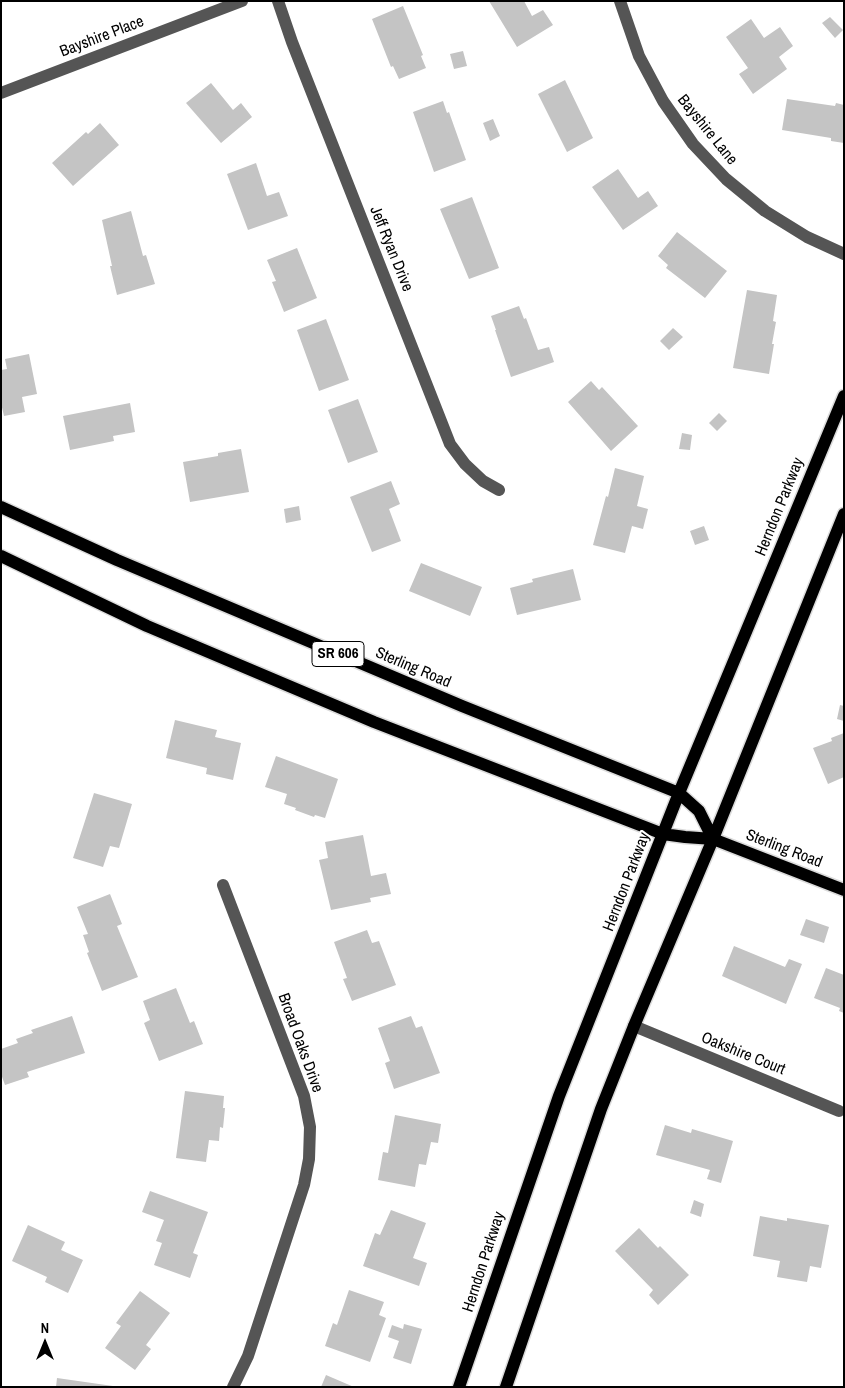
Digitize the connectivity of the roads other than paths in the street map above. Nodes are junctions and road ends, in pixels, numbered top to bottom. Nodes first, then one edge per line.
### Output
1 (242, 1) edge
2 (278, 1) edge
3 (620, 1) edge
4 (1, 93) edge
5 (844, 254) edge
6 (844, 396) edge
7 (499, 490) dead end
8 (1, 506) edge
9 (844, 514) edge
10 (1, 556) edge
11 (679, 793) junction
12 (663, 834) junction
13 (713, 839) junction
14 (223, 885) dead end
15 (844, 890) edge
16 (634, 1026) junction
17 (839, 1111) dead end
18 (233, 1387) edge
19 (459, 1387) edge
20 (506, 1387) edge

1 - 4 street, Bayshire Place
2 - 7 street, Jeff Ryan Drive
3 - 5 street, Bayshire Lane
6 - 11 main road, Herndon Parkway
8 - 11 main road, Sterling Road / SR 606
9 - 13 main road
10 - 12 main road, Sterling Road
11 - 12 main road, Herndon Parkway
11 - 13 main road, Sterling Road / SR 606
12 - 13 main road, Sterling Road
12 - 19 main road, Herndon Parkway
13 - 15 main road, Sterling Road
13 - 16 main road
14 - 18 street, Broad Oaks Drive
16 - 17 street, Oakshire Court
16 - 20 main road

